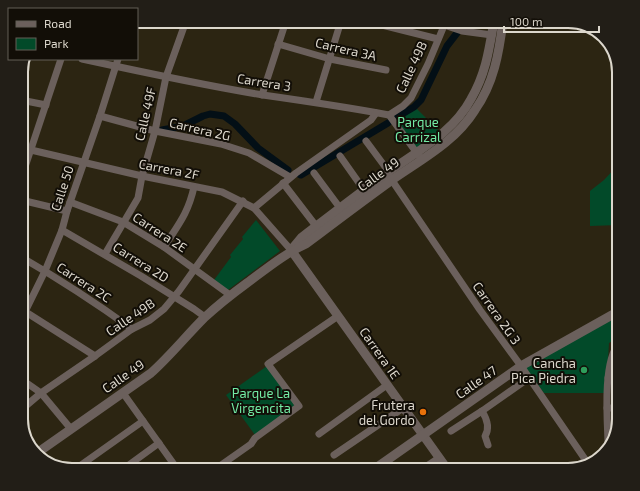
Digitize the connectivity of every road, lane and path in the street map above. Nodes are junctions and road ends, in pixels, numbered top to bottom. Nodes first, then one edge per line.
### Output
1 (184, 28) edge
2 (284, 28) edge
3 (339, 28) edge
4 (394, 28) edge
5 (443, 28) edge
6 (456, 28) edge
7 (493, 28) edge
8 (502, 28) edge
9 (492, 35) junction
10 (438, 39) junction
11 (278, 44) junction
12 (330, 59) junction
13 (61, 60) edge
14 (91, 60) edge
15 (117, 63) edge
16 (386, 70) dead end
17 (166, 77) junction
18 (262, 95) junction
19 (28, 101) edge
20 (316, 102) junction
21 (46, 105) junction
22 (376, 113) junction
23 (389, 115) junction
24 (100, 116) junction
25 (155, 131) junction
26 (366, 141) dead end
27 (28, 150) edge
28 (31, 150) junction
29 (340, 156) dead end
30 (419, 156) junction
31 (28, 159) edge
32 (83, 163) junction
33 (314, 173) dead end
34 (389, 175) junction
35 (142, 176) junction
36 (290, 177) junction
37 (283, 183) junction
38 (194, 187) junction
39 (364, 190) junction
40 (243, 201) junction
41 (28, 202) edge
42 (70, 202) junction
43 (254, 208) junction
44 (340, 208) junction
45 (67, 211) junction
46 (123, 222) junction
47 (316, 226) junction
48 (62, 230) junction
49 (164, 247) junction
50 (291, 250) junction
51 (105, 254) junction
52 (28, 261) edge
53 (194, 270) junction
54 (45, 271) junction
55 (230, 295) junction
56 (174, 296) junction
57 (28, 303) edge
58 (28, 313) edge
59 (612, 315) edge
60 (338, 316) junction
61 (205, 317) junction
62 (132, 329) junction
63 (95, 356) junction
64 (612, 356) edge
65 (520, 366) junction
66 (529, 378) junction
67 (608, 378) junction
68 (612, 378) edge
69 (28, 384) edge
70 (387, 385) junction
71 (123, 392) junction
72 (41, 393) junction
73 (28, 404) edge
74 (403, 408) junction
75 (608, 408) junction
76 (612, 408) edge
77 (482, 411) junction
78 (143, 421) junction
79 (71, 429) junction
80 (451, 431) dead end
81 (319, 434) dead end
82 (610, 434) edge
83 (423, 435) junction
84 (159, 443) junction
85 (488, 445) dead end
86 (42, 451) edge
87 (334, 455) dead end
88 (439, 458) junction
89 (585, 460) edge
90 (84, 463) edge
91 (132, 463) edge
92 (171, 463) edge
93 (224, 463) edge
94 (383, 463) edge
95 (432, 463) edge
96 (443, 463) edge

1 - 17 street, Calle 49F
2 - 11 street
3 - 12 street
4 - 10 street
5 - 10 street, Calle 49B
6 - 9 street
7 - 9 street, Calle 49
8 - 30 street, Calle 49
9 - 30 street, Calle 49
10 - 23 street, Calle 49B
11 - 12 street, Carrera 3A
11 - 18 street
12 - 16 street, Carrera 3A
12 - 20 street
13 - 21 street
14 - 15 street, Carrera 3
15 - 17 street, Carrera 3
15 - 24 street, Calle 50
17 - 18 street, Carrera 3
17 - 25 street, Calle 49F
18 - 20 street, Carrera 3
19 - 21 street
20 - 22 street, Carrera 3
21 - 28 street
22 - 23 street, Carrera 3
22 - 36 street
23 - 30 street
24 - 25 street, Carrera 2G
24 - 32 street, Calle 50
25 - 35 street, Calle 49F
25 - 36 street, Carrera 2G
26 - 34 street, Carrera 2G 3
27 - 28 street, Carrera 2F
28 - 31 street
28 - 32 street, Carrera 2F
29 - 39 street
30 - 34 street, Calle 49
32 - 35 street, Carrera 2F
32 - 42 street, Calle 50
33 - 44 street
34 - 39 street, Calle 49
34 - 50 street, Calle 49
34 - 65 street, Carrera 2G 3
35 - 38 street, Carrera 2F
35 - 46 street, Calle 49F
36 - 37 street
37 - 43 street
37 - 47 street
38 - 40 street, Carrera 2F
38 - 49 street
39 - 44 street, Calle 49
40 - 43 street, Carrera 2F
40 - 53 street, Calle 49B
41 - 45 street
42 - 45 street, Calle 50
42 - 46 street, Carrera 2E
43 - 50 street, Carrera 2F
44 - 47 street, Calle 49
45 - 48 street, Calle 50
46 - 49 street, Carrera 2E
46 - 51 street, Calle 49F
47 - 50 street, Calle 49
48 - 51 street, Carrera 2D
48 - 54 street, Calle 50
49 - 53 street, Carrera 2E
50 - 55 street, Calle 49
50 - 60 street, Carrera 1E
51 - 56 street, Carrera 2D
52 - 54 street, Carrera 2C
53 - 55 street, Carrera 2E
53 - 56 street, Calle 49B
54 - 57 street, Calle 50
54 - 62 street, Carrera 2C
55 - 61 street, Calle 49
56 - 61 street, Carrera 2D
56 - 62 street, Calle 49B
58 - 63 street
59 - 65 street, Calle 47
60 - 70 street, Carrera 1E
60 - 93 street
61 - 71 street, Calle 49
62 - 63 street, Calle 49B
63 - 72 street, Calle 49B
64 - 67 street
65 - 66 street, Carrera 2G 3
65 - 83 street, Calle 47
66 - 77 street
66 - 89 street, Carrera 2G 3
67 - 68 street
67 - 75 street
69 - 72 street
70 - 74 street, Carrera 1E
70 - 81 street
71 - 78 street
71 - 79 street, Calle 49
72 - 73 street, Calle 49B
72 - 79 street
74 - 83 street, Carrera 1E
74 - 87 street
75 - 76 street
75 - 82 street
77 - 80 street
77 - 85 street
78 - 84 street
78 - 90 street
79 - 86 street, Calle 49
83 - 88 street, Carrera 1E
83 - 94 street, Calle 47
84 - 91 street
84 - 92 street
88 - 95 street
88 - 96 street, Carrera 1E

